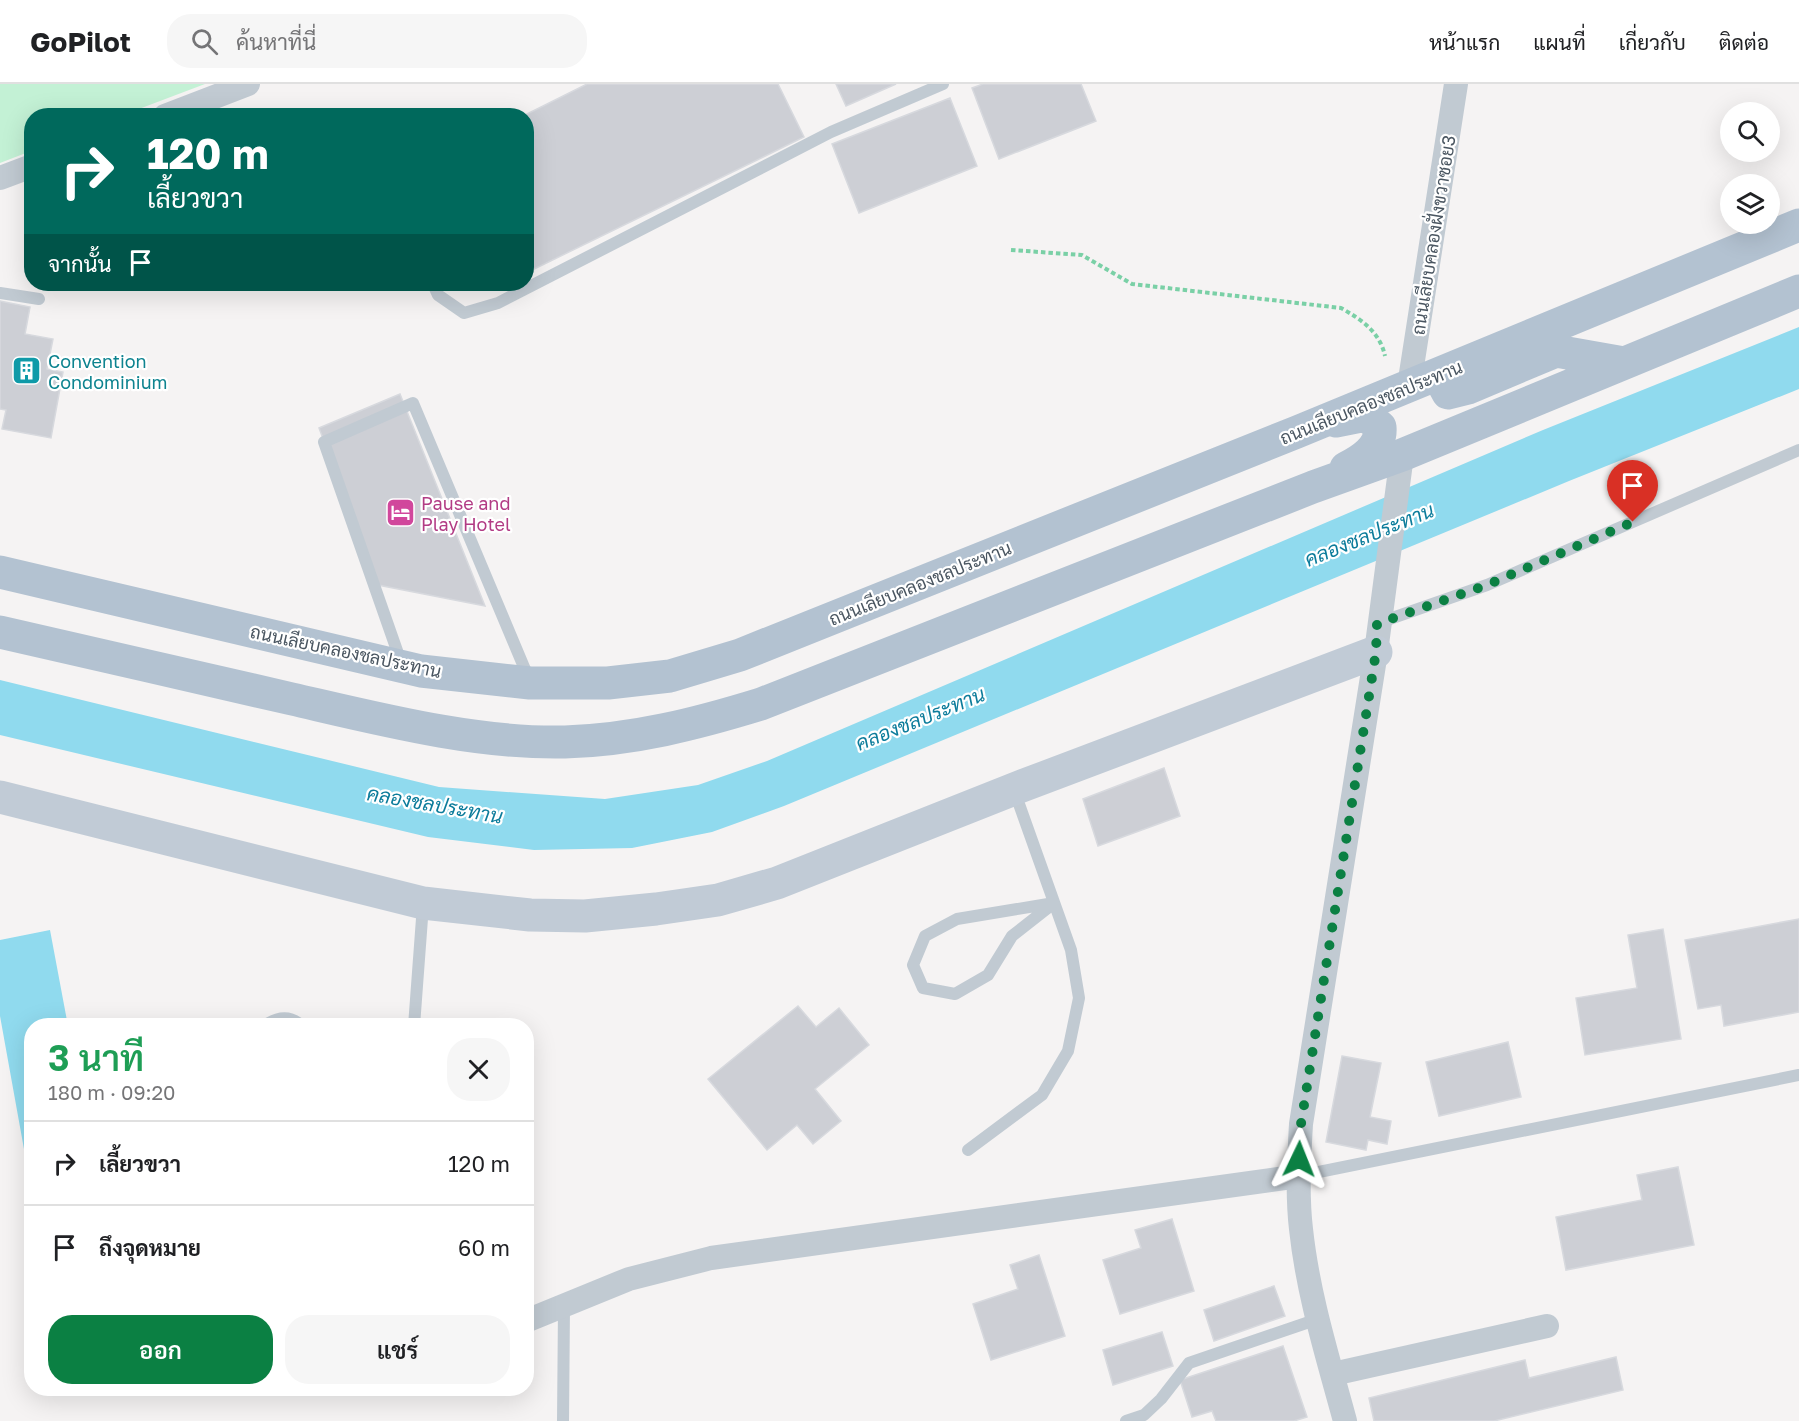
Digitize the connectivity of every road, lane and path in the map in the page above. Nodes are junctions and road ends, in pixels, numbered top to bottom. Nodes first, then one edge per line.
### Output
1 (248, 84) edge
2 (944, 84) edge
3 (1456, 84) edge
4 (186, 108) edge
5 (24, 169) edge
6 (0, 178) edge
7 (1799, 225) edge
8 (1011, 250) dead end
9 (534, 285) edge
10 (436, 291) edge
11 (521, 291) edge
12 (1799, 291) edge
13 (0, 293) edge
14 (39, 299) dead end
15 (1624, 363) junction
16 (1456, 367) junction
17 (1401, 389) junction
18 (1297, 432) junction
19 (1799, 450) edge
20 (1402, 455) junction
21 (1313, 487) junction
22 (0, 572) edge
23 (0, 632) edge
24 (1376, 638) junction
25 (402, 666) junction
26 (530, 683) junction
27 (1014, 789) junction
28 (0, 797) edge
29 (423, 903) junction
30 (1054, 903) junction
31 (415, 1018) edge
32 (1799, 1075) edge
33 (968, 1150) dead end
34 (1299, 1176) junction
35 (564, 1306) junction
36 (534, 1319) edge
37 (1318, 1319) junction
38 (1547, 1326) dead end
39 (1333, 1374) junction
40 (563, 1421) edge
41 (1126, 1421) edge
42 (1345, 1421) edge

1 - 4 street
2 - 9 lane
3 - 17 street, ถนนเลียบคลองฝั่งขวาซอย3
5 - 6 street
7 - 16 main road, ถนนเลียบคลองชลประทาน
8 - 17 path
10 - 11 lane
12 - 15 main road
13 - 14 lane
15 - 16 main road
15 - 20 main road
16 - 17 main road, ถนนเลียบคลองชลประทาน
17 - 18 main road, ถนนเลียบคลองชลประทาน
18 - 21 main road
18 - 26 main road, ถนนเลียบคลองชลประทาน
19 - 24 lane
20 - 21 main road
20 - 24 street
21 - 23 main road
22 - 25 main road, ถนนเลียบคลองชลประทาน
24 - 27 main road
24 - 34 street
25 - 26 main road, ถนนเลียบคลองชลประทาน
25 - 26 lane
27 - 29 main road
27 - 30 lane
28 - 29 main road
29 - 31 lane
30 - 30 lane
30 - 33 lane
32 - 34 lane
34 - 35 street
34 - 37 street
35 - 36 street
35 - 40 lane
37 - 39 street
37 - 41 lane
38 - 39 street
39 - 42 street

